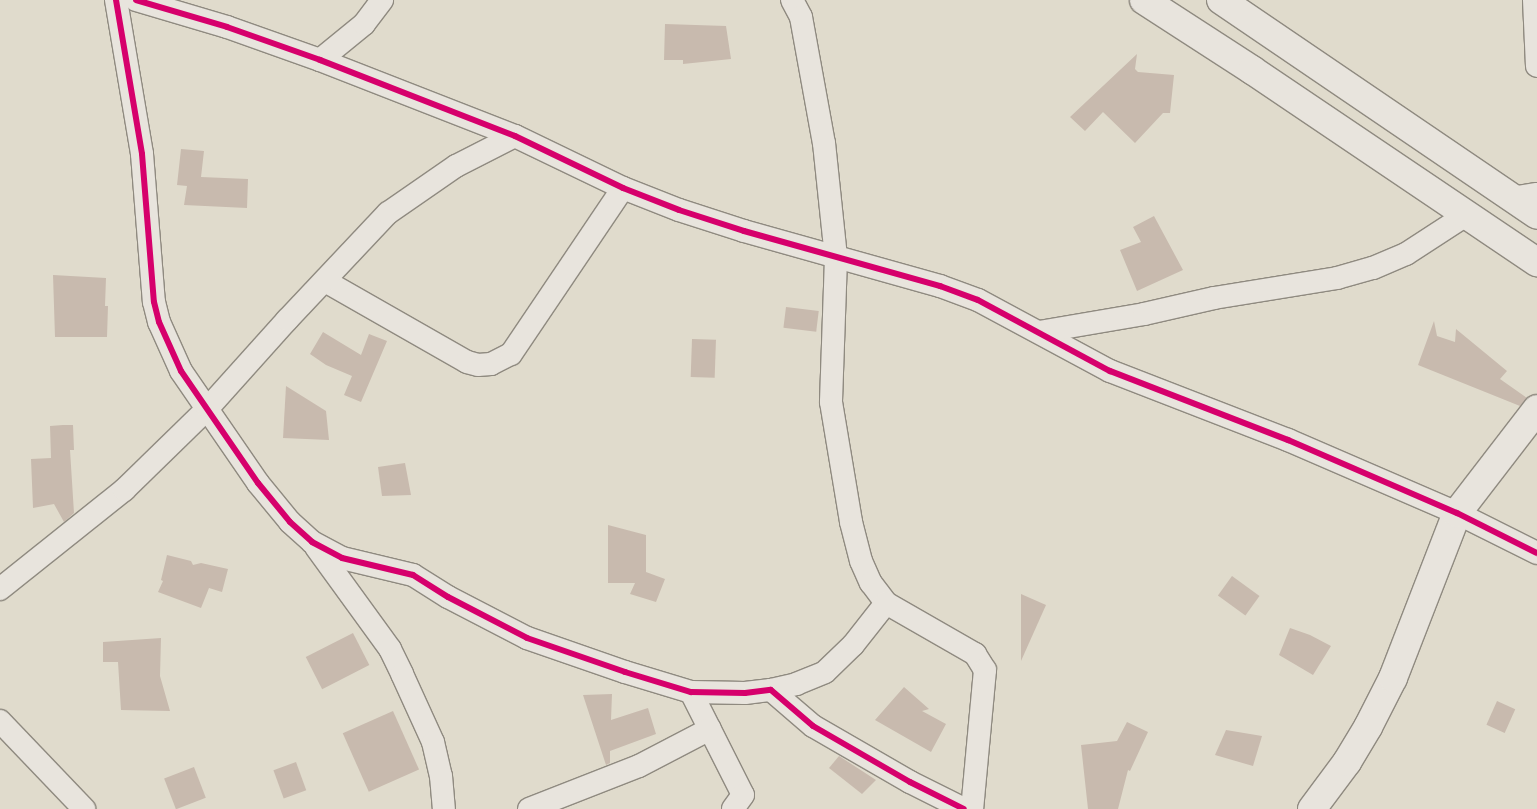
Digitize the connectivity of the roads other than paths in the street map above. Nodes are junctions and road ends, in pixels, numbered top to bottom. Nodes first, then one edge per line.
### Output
1 (116, 0) edge
2 (136, 0) edge
3 (382, 0) edge
4 (792, 0) edge
5 (1144, 0) edge
6 (1221, 0) edge
7 (1534, 0) edge
8 (320, 60) junction
9 (1537, 66) edge
10 (515, 136) junction
11 (623, 188) junction
12 (1524, 196) edge
13 (1466, 215) junction
14 (1537, 215) edge
15 (836, 258) junction
16 (1537, 262) edge
17 (325, 281) junction
18 (1039, 332) junction
19 (208, 408) junction
20 (1537, 409) edge
21 (1457, 513) junction
22 (312, 542) junction
23 (1537, 552) edge
24 (0, 589) edge
25 (886, 603) junction
26 (770, 690) junction
27 (691, 692) junction
28 (0, 721) edge
29 (710, 729) junction
30 (743, 804) edge
31 (84, 809) edge
32 (444, 809) edge
33 (529, 809) edge
34 (964, 809) edge
35 (972, 809) edge
36 (1312, 809) edge

1 - 19 street
2 - 8 street
3 - 8 street
4 - 15 street
5 - 13 street
6 - 12 street
7 - 9 street
8 - 10 street
10 - 11 street
10 - 17 street
11 - 15 street
11 - 17 street
12 - 14 street
13 - 16 street
13 - 18 street
15 - 18 street
15 - 25 street
17 - 19 street
18 - 21 street
19 - 22 street
19 - 24 street
20 - 21 street
21 - 23 street
21 - 36 street
22 - 27 street
22 - 32 street
25 - 26 street
25 - 35 street
26 - 27 street
26 - 34 street
27 - 29 street
28 - 31 street
29 - 30 street
29 - 33 street

